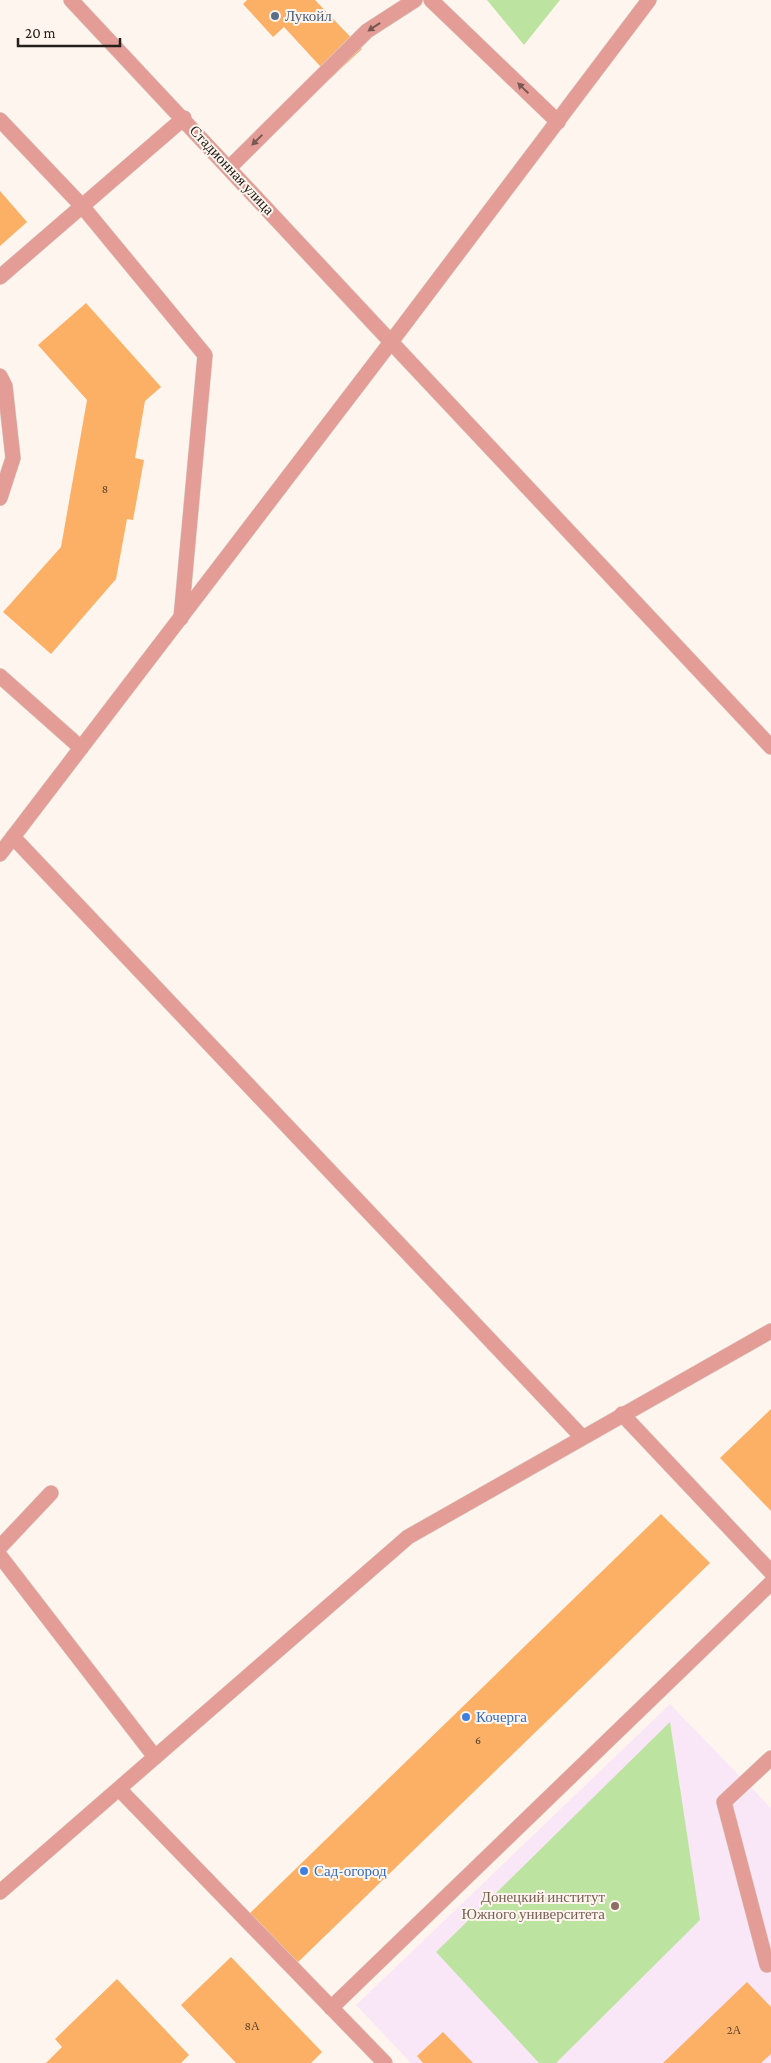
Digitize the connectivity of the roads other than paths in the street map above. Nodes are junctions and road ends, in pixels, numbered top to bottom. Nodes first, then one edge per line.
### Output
1 (71, 0) edge
2 (415, 0) edge
3 (431, 0) edge
4 (649, 0) edge
5 (184, 118) junction
6 (0, 120) edge
7 (558, 122) junction
8 (229, 168) junction
9 (82, 206) junction
10 (0, 277) edge
11 (391, 342) junction
12 (0, 376) edge
13 (0, 498) edge
14 (181, 618) junction
15 (0, 676) edge
16 (771, 747) edge
17 (81, 748) junction
18 (13, 837) junction
19 (0, 854) edge
20 (771, 1331) edge
21 (622, 1414) junction
22 (582, 1438) junction
23 (51, 1493) dead end
24 (0, 1547) edge
25 (0, 1556) edge
26 (771, 1572) edge
27 (771, 1583) edge
28 (155, 1757) junction
29 (771, 1758) edge
30 (119, 1789) junction
31 (0, 1892) edge
32 (767, 1965) dead end
33 (331, 2008) junction
34 (385, 2063) edge

1 - 5 street, Стадионная улица
2 -> 8 street
7 -> 3 street
4 - 7 street
5 - 8 street, Стадионная улица
5 - 9 street
6 - 9 street
7 - 11 street
8 - 11 street, Стадионная улица
9 - 10 street
9 - 14 street
11 - 14 street
11 - 16 street, Стадионная улица
12 - 13 street
14 - 17 street
15 - 17 street
17 - 18 street
18 - 19 street
18 - 22 street
20 - 21 street
21 - 22 street
21 - 26 street
22 - 28 street
23 - 24 street
25 - 28 street
27 - 33 street
28 - 30 street
29 - 32 street
30 - 31 street
30 - 33 street
33 - 34 street

